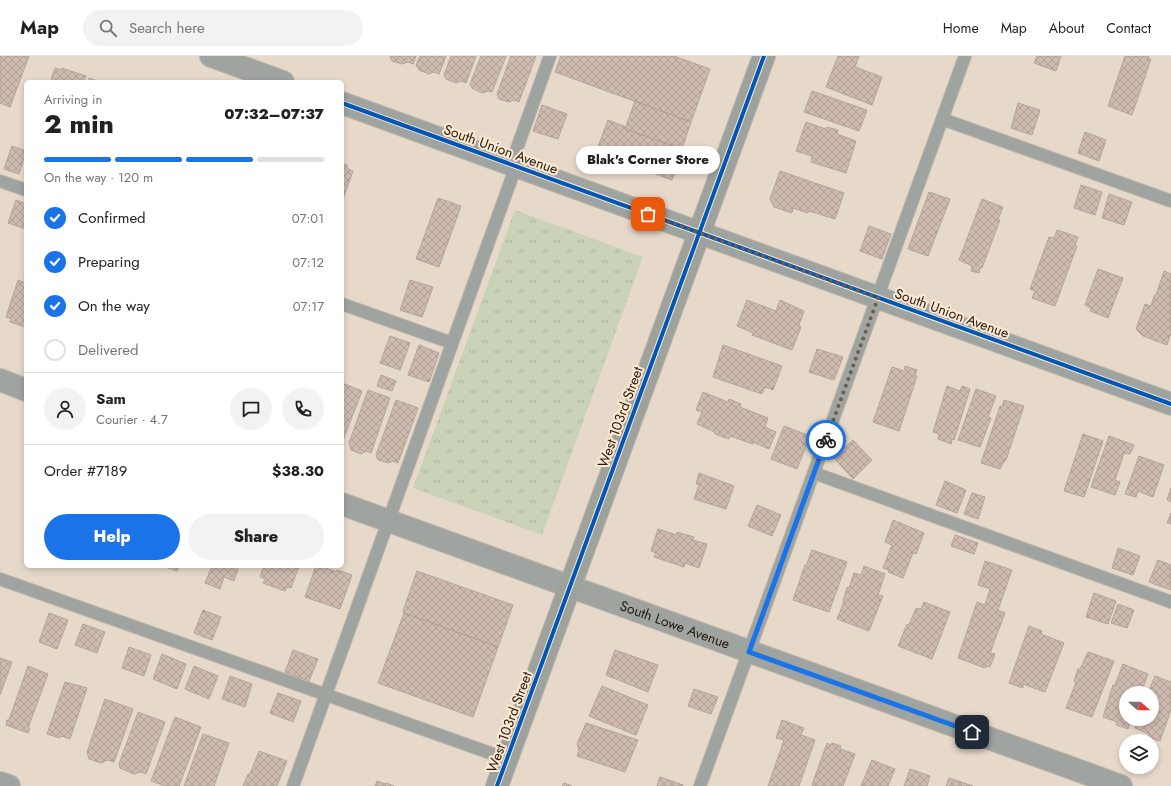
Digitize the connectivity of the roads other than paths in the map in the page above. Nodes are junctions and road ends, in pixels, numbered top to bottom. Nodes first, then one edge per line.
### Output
1 (211, 56) edge
2 (550, 56) edge
3 (764, 56) edge
4 (965, 56) edge
5 (277, 80) edge
6 (344, 105) edge
7 (942, 119) junction
8 (514, 166) junction
9 (0, 181) edge
10 (24, 189) edge
11 (1171, 201) edge
12 (699, 233) junction
13 (878, 298) junction
14 (344, 305) edge
15 (452, 343) junction
16 (0, 380) edge
17 (24, 389) edge
18 (1171, 404) edge
19 (814, 473) junction
20 (344, 505) edge
21 (388, 521) junction
22 (0, 579) edge
23 (570, 587) junction
24 (1171, 602) edge
25 (749, 652) junction
26 (326, 694) junction
27 (507, 759) junction
28 (0, 783) edge
29 (9, 786) edge
30 (293, 786) edge
31 (497, 786) edge
32 (700, 786) edge
33 (1121, 786) edge

1 - 5 street
2 - 8 lane
3 - 12 main road, West 103rd Street
4 - 7 lane
6 - 8 street, South Union Avenue
7 - 11 lane
7 - 13 lane
8 - 12 street, South Union Avenue
8 - 15 lane
9 - 10 lane
12 - 13 street, South Union Avenue
12 - 23 main road, West 103rd Street
13 - 18 street, South Union Avenue
13 - 19 lane
14 - 15 lane
15 - 21 lane
16 - 17 street
19 - 24 lane
19 - 25 lane
20 - 21 street, South Lowe Avenue
21 - 23 street, South Lowe Avenue
21 - 26 lane
22 - 26 lane
23 - 25 street, South Lowe Avenue
23 - 27 main road, West 103rd Street
25 - 32 lane
25 - 33 street, South Lowe Avenue
26 - 27 lane
26 - 30 lane
27 - 31 main road, West 103rd Street
28 - 29 street

